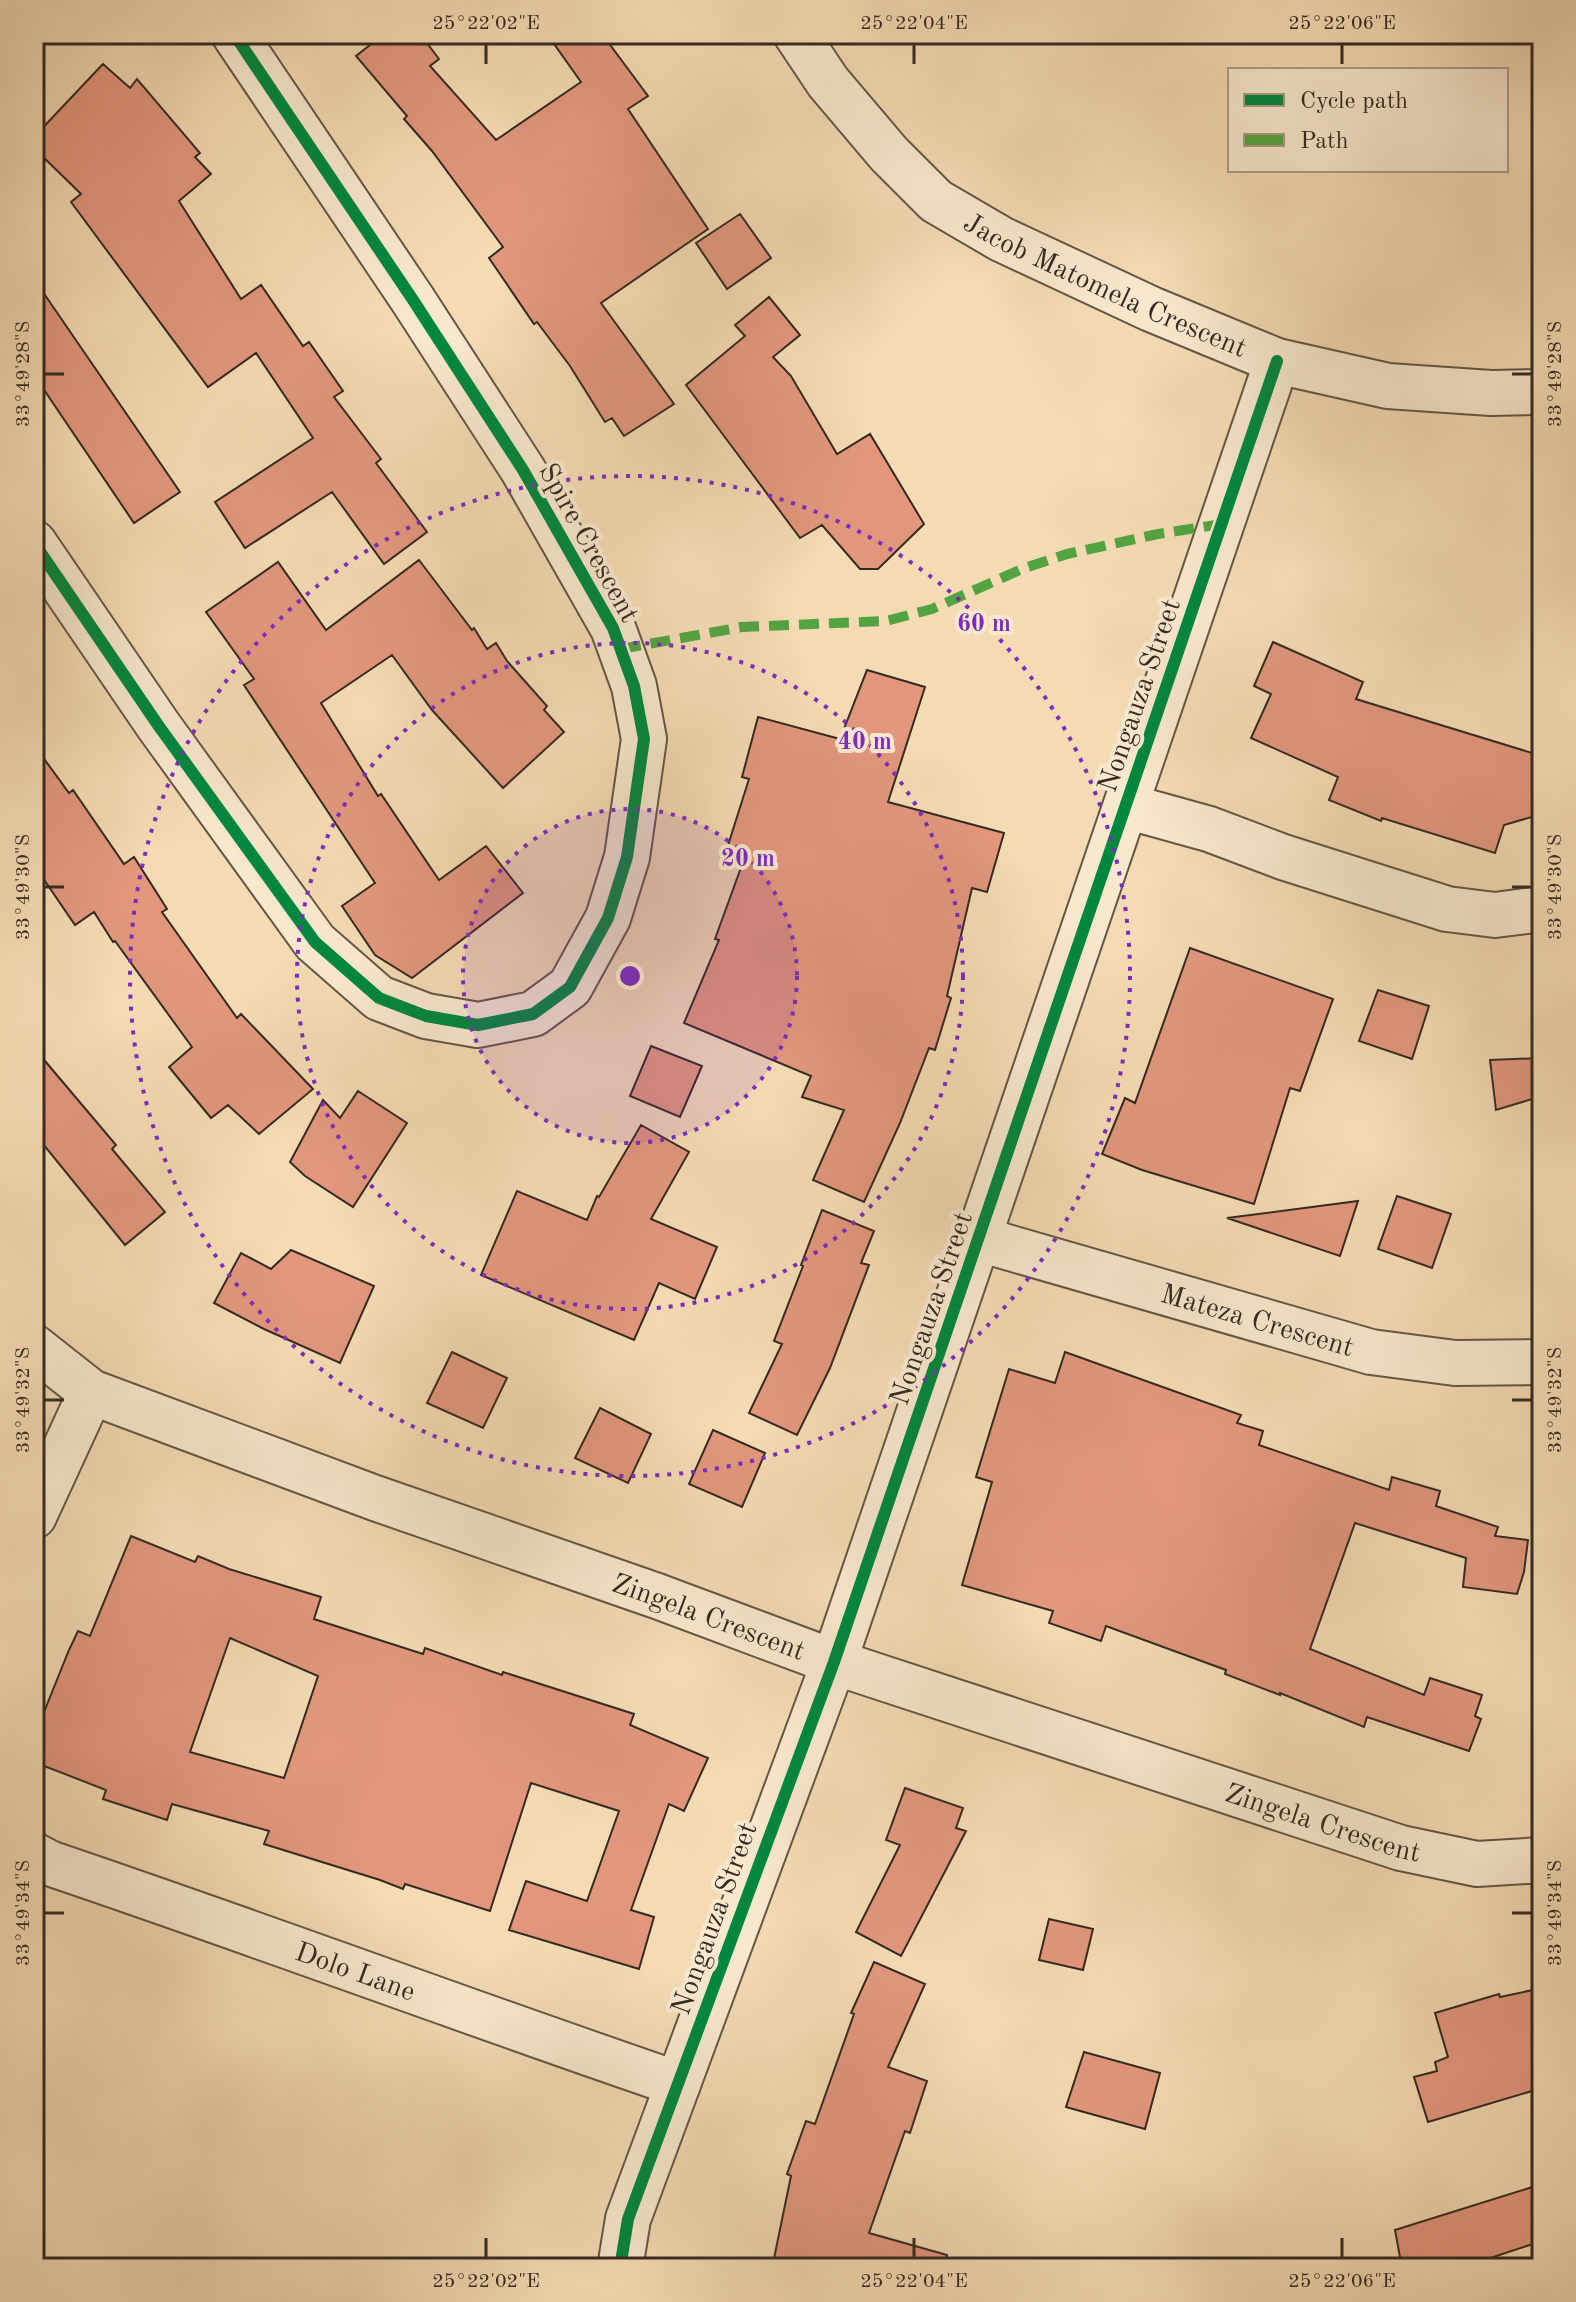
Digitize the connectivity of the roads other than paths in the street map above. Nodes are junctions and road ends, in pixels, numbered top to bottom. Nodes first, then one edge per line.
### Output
1 (234, 34) edge
2 (796, 34) edge
3 (1277, 361) junction
4 (1542, 392) edge
5 (34, 543) edge
6 (1126, 806) junction
7 (1542, 909) edge
8 (979, 1239) junction
9 (34, 1347) edge
10 (1542, 1362) edge
11 (91, 1392) junction
12 (34, 1516) edge
13 (834, 1662) junction
14 (34, 1855) edge
15 (1542, 1860) edge
16 (678, 2084) junction
17 (620, 2268) edge

1 - 5 street, Spire Crescent
2 - 3 street, Jacob Matomela Crescent
3 - 4 street, Jacob Matomela Crescent
3 - 6 street, Nongauza Street
6 - 7 street
6 - 8 street, Nongauza Street
8 - 10 street, Mateza Crescent
8 - 13 street, Nongauza Street
9 - 11 street, Zingela Crescent
11 - 12 street
11 - 13 street, Zingela Crescent
13 - 15 street, Zingela Crescent
13 - 16 street, Nongauza Street
14 - 16 street, Dolo Lane
16 - 17 street, Nongauza Street

